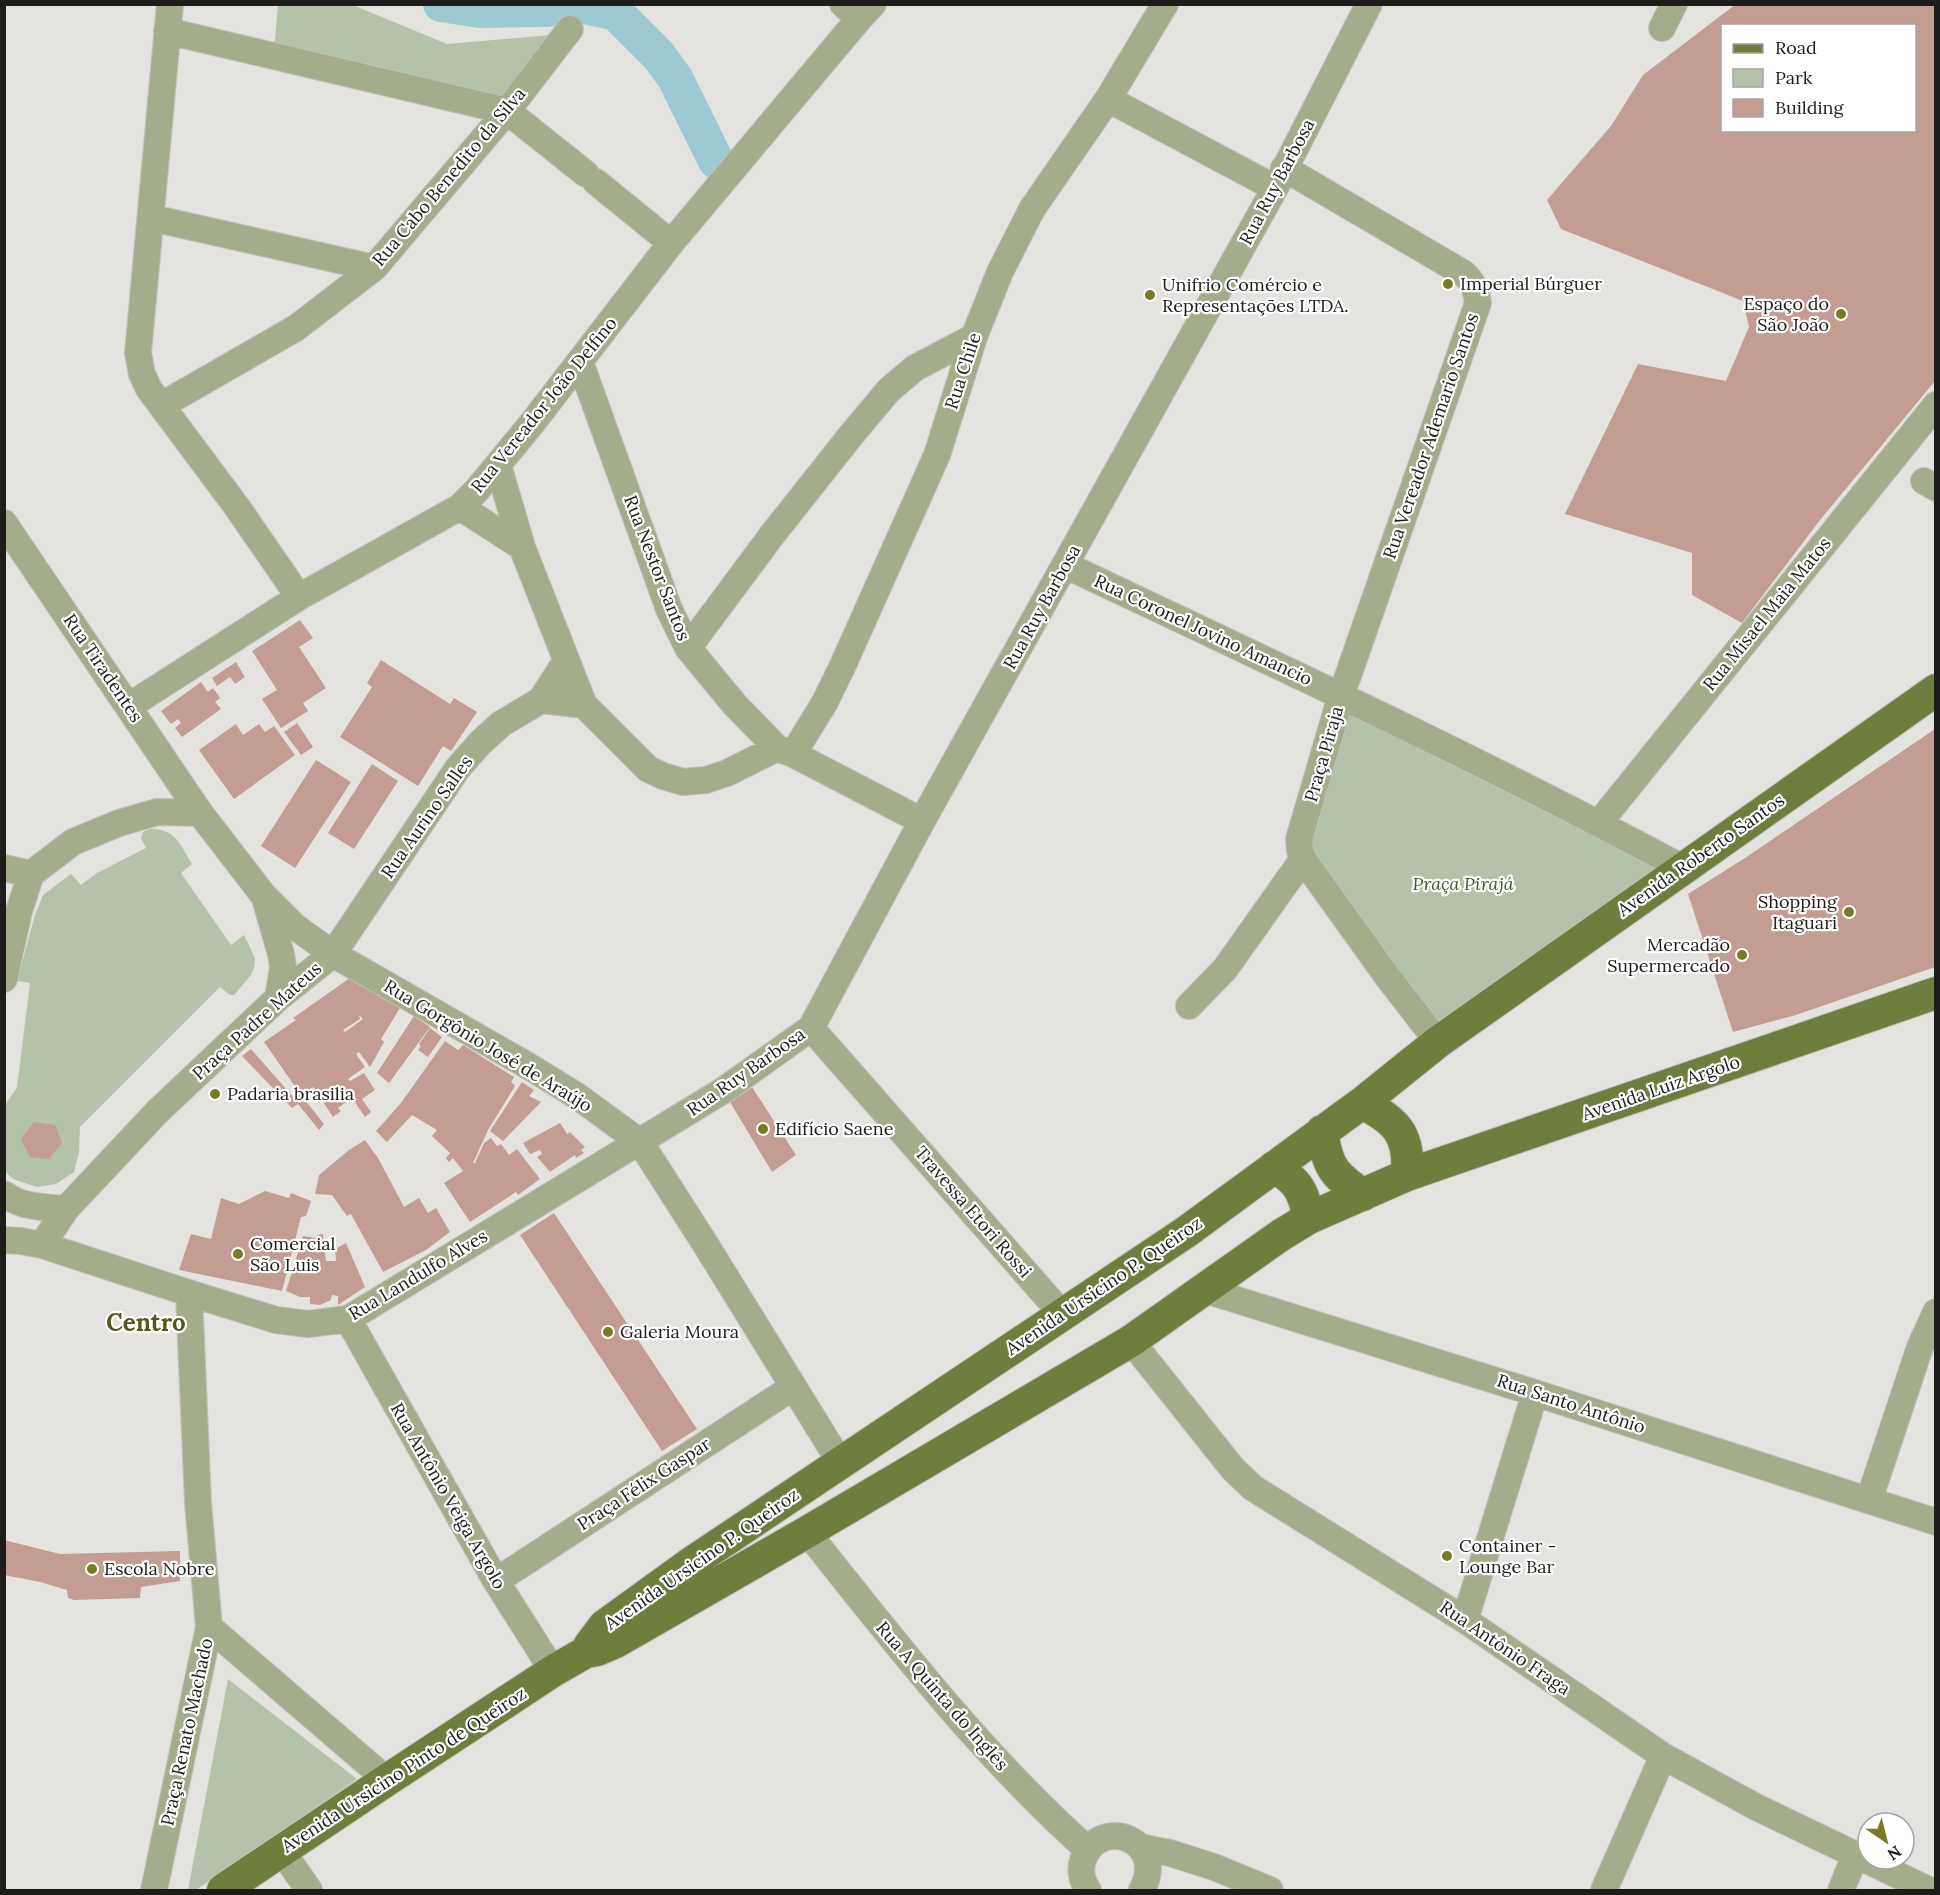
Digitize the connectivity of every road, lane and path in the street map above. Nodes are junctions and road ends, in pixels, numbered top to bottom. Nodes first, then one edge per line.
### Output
1 (170, 4) edge
2 (1165, 4) edge
3 (1369, 4) edge
4 (1674, 4) edge
5 (858, 9) edge
6 (570, 28) dead end
7 (1662, 28) dead end
8 (167, 31) junction
9 (1108, 99) junction
10 (507, 111) junction
11 (1280, 178) junction
12 (152, 218) junction
13 (672, 243) junction
14 (374, 268) junction
15 (974, 337) junction
16 (580, 362) junction
17 (162, 405) junction
18 (1935, 405) edge
19 (498, 465) junction
20 (460, 507) junction
21 (4, 523) edge
22 (522, 547) junction
23 (1065, 565) junction
24 (299, 597) junction
25 (688, 648) junction
26 (567, 661) junction
27 (1935, 690) edge
28 (1341, 696) junction
29 (541, 700) junction
30 (584, 705) junction
31 (129, 706) junction
32 (785, 751) junction
33 (200, 813) junction
34 (921, 821) junction
35 (1599, 823) junction
36 (1303, 860) junction
37 (4, 868) edge
38 (1683, 868) junction
39 (31, 874) junction
40 (264, 896) junction
41 (333, 954) junction
42 (4, 979) edge
43 (1935, 993) edge
44 (278, 998) junction
45 (1189, 1006) dead end
46 (811, 1028) junction
47 (1438, 1042) junction
48 (1362, 1103) junction
49 (1322, 1131) junction
50 (640, 1142) junction
51 (1274, 1167) junction
52 (1386, 1185) junction
53 (4, 1194) edge
54 (66, 1209) junction
55 (1309, 1218) junction
56 (4, 1240) edge
57 (42, 1245) junction
58 (1205, 1290) junction
59 (189, 1293) junction
60 (1935, 1312) edge
61 (1063, 1315) junction
62 (348, 1319) junction
63 (1131, 1341) junction
64 (793, 1387) junction
65 (1535, 1393) junction
66 (840, 1462) junction
67 (1869, 1500) junction
68 (1935, 1522) edge
69 (807, 1532) junction
70 (496, 1581) junction
71 (1465, 1620) junction
72 (209, 1627) junction
73 (586, 1652) junction
74 (553, 1671) junction
75 (1664, 1756) junction
76 (387, 1780) junction
77 (1140, 1847) junction
78 (281, 1850) junction
79 (1088, 1850) junction
80 (1855, 1856) junction
81 (154, 1890) edge
82 (224, 1890) edge
83 (309, 1890) edge
84 (1088, 1890) edge
85 (1142, 1890) edge
86 (1270, 1890) edge
87 (1604, 1890) edge
88 (1840, 1890) edge
89 (1929, 1890) edge

1 - 8 street
2 - 9 street, Rua Chile
3 - 11 street, Rua Ruy Barbosa
4 - 7 street
5 - 13 street, Rua Vereador João Delfino
6 - 10 street, Rua Cabo Benedito da Silva
8 - 10 street
8 - 12 street
9 - 11 street, Rua Vereador Ademario Santos
9 - 15 street, Rua Chile
10 - 13 street
10 - 14 street, Rua Cabo Benedito da Silva
11 - 23 street, Rua Ruy Barbosa
11 - 28 street, Rua Vereador Ademario Santos
12 - 14 street
12 - 17 street
13 - 16 street, Rua Vereador João Delfino
14 - 17 street, Rua Cabo Benedito da Silva
15 - 25 street
15 - 32 street, Rua Chile
16 - 19 street, Rua Vereador João Delfino
16 - 25 street, Rua Nestor Santos
17 - 24 street
18 - 35 street, Rua Misael Maia Matos
19 - 20 street, Rua Vereador João Delfino
19 - 22 street
20 - 22 street
20 - 24 street, Rua Vereador João Delfino
21 - 31 street, Rua Tiradentes
22 - 26 street
23 - 28 street, Rua Coronel Jovino Amancio
23 - 34 street, Rua Ruy Barbosa
24 - 31 street, Rua Vereador João Delfino
25 - 32 street, Rua Nestor Santos
26 - 29 street, Rua Aurino Salles
26 - 30 street
27 - 38 main road, Avenida Roberto Santos
28 - 35 street, Praça Piraja
28 - 36 street, Praça Piraja
29 - 30 street
29 - 41 street, Rua Aurino Salles
30 - 32 street
31 - 33 street, Rua Tiradentes
32 - 34 street, Rua Nestor Santos
33 - 39 street
33 - 40 street, Praça Padre Mateus
34 - 46 street, Rua Ruy Barbosa
35 - 38 street, Praça Piraja
36 - 45 street
36 - 47 street
37 - 39 street
38 - 47 main road, Avenida Roberto Santos
39 - 42 street
40 - 41 street, Praça Padre Mateus
40 - 44 street
41 - 44 street, Praça Padre Mateus
41 - 50 street, Rua Gorgônio José de Araújo
43 - 52 main road, Avenida Luiz Argolo
44 - 54 street, Praça Padre Mateus
46 - 50 street, Rua Ruy Barbosa
46 - 61 street, Travessa Etori Rossi
47 - 48 main road, Avenida Ursicino P. Queiroz
48 - 49 main road, Avenida Ursicino P. Queiroz
48 - 52 main road
49 - 51 main road, Avenida Ursicino P. Queiroz
49 - 52 main road
50 - 62 street, Rua Landulfo Alves
50 - 64 street
51 - 55 main road
51 - 61 main road, Avenida Ursicino P. Queiroz
52 - 55 main road, Avenida Ursicino P. Queiroz
53 - 54 street
54 - 57 street, Praça Padre Mateus
55 - 58 main road, Avenida Ursicino P. Queiroz
56 - 57 street, Rua Landulfo Alves
57 - 59 street, Rua Landulfo Alves
58 - 63 main road, Avenida Ursicino P. Queiroz
58 - 65 street, Rua Santo Antônio
59 - 62 street, Rua Landulfo Alves
59 - 72 street
60 - 67 street
61 - 66 main road, Avenida Ursicino P. Queiroz
62 - 70 street, Rua Antônio Veiga Argolo
63 - 69 main road, Avenida Ursicino P. Queiroz
63 - 71 street, Rua Antônio Fraga
64 - 66 street
64 - 70 street, Praça Félix Gaspar
65 - 67 street, Rua Santo Antônio
65 - 71 street
66 - 73 main road, Avenida Ursicino P. Queiroz
67 - 68 street, Rua Santo Antônio
69 - 73 main road, Avenida Ursicino P. Queiroz
69 - 79 street, Rua A Quinta do Inglês
70 - 74 street, Rua Antônio Veiga Argolo
71 - 75 street, Rua Antônio Fraga
72 - 76 street, Praça Renato Machado
72 - 81 street, Praça Renato Machado
73 - 74 main road, Avenida Ursicino Pinto de Queiroz
74 - 76 main road, Avenida Ursicino Pinto de Queiroz
75 - 80 street, Rua Antônio Fraga
75 - 87 street
76 - 78 main road, Avenida Ursicino Pinto de Queiroz
77 - 79 street
77 - 85 street
77 - 86 street
78 - 82 main road, Avenida Ursicino Pinto de Queiroz
78 - 83 street
79 - 84 street
80 - 88 street
80 - 89 street, Rua Antônio Fraga

